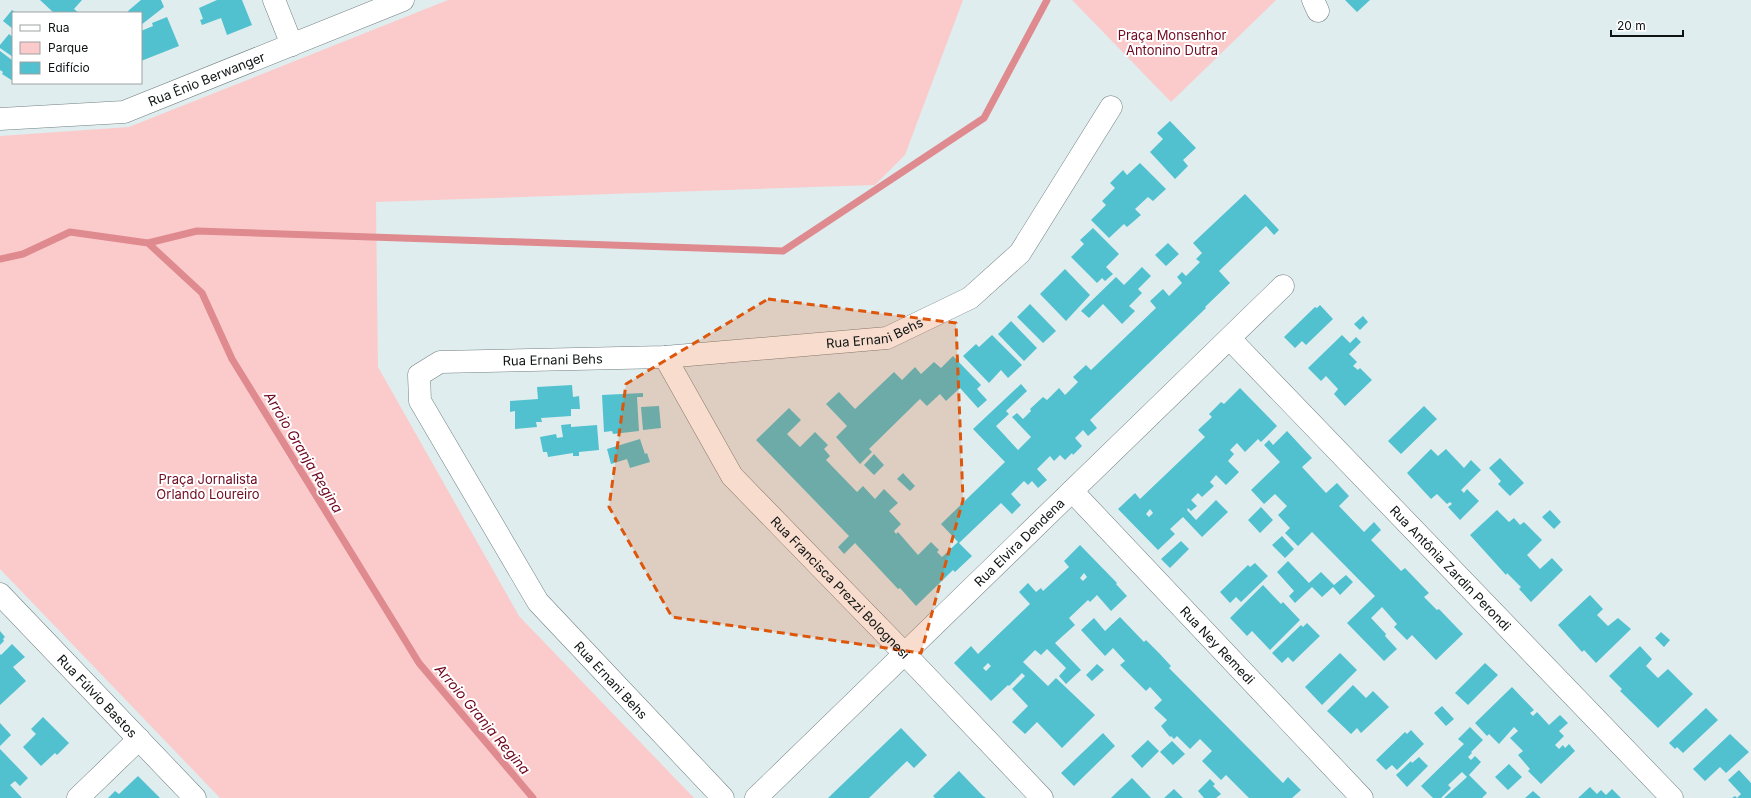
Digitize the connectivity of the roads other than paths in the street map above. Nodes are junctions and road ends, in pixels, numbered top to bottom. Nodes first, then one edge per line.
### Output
1 (274, 0) edge
2 (403, 0) edge
3 (292, 45) junction
4 (1111, 107) dead end
5 (0, 119) edge
6 (1283, 286) dead end
7 (1230, 338) junction
8 (665, 357) junction
9 (1072, 492) junction
10 (0, 594) edge
11 (905, 654) junction
12 (139, 740) junction
13 (78, 798) edge
14 (195, 798) edge
15 (723, 798) edge
16 (756, 798) edge
17 (1042, 798) edge
18 (1362, 798) edge
19 (1672, 798) edge

1 - 3 street
2 - 3 street, Rua Ênio Berwanger
3 - 5 street, Rua Ênio Berwanger
4 - 8 street, Rua Ernani Behs
6 - 7 street, Rua Elvira Dendena
7 - 9 street, Rua Elvira Dendena
7 - 19 street, Rua Antônia Zardin Perondi
8 - 11 street, Rua Francisca Prezzi Bolognesi
8 - 15 street, Rua Ernani Behs
9 - 11 street, Rua Elvira Dendena
9 - 18 street, Rua Ney Remedi
10 - 12 street, Rua Fúlvio Bastos
11 - 16 street, Rua Elvira Dendena
11 - 17 street, Rua Francisca Prezzi Bolognesi
12 - 13 street
12 - 14 street, Rua Fúlvio Bastos

